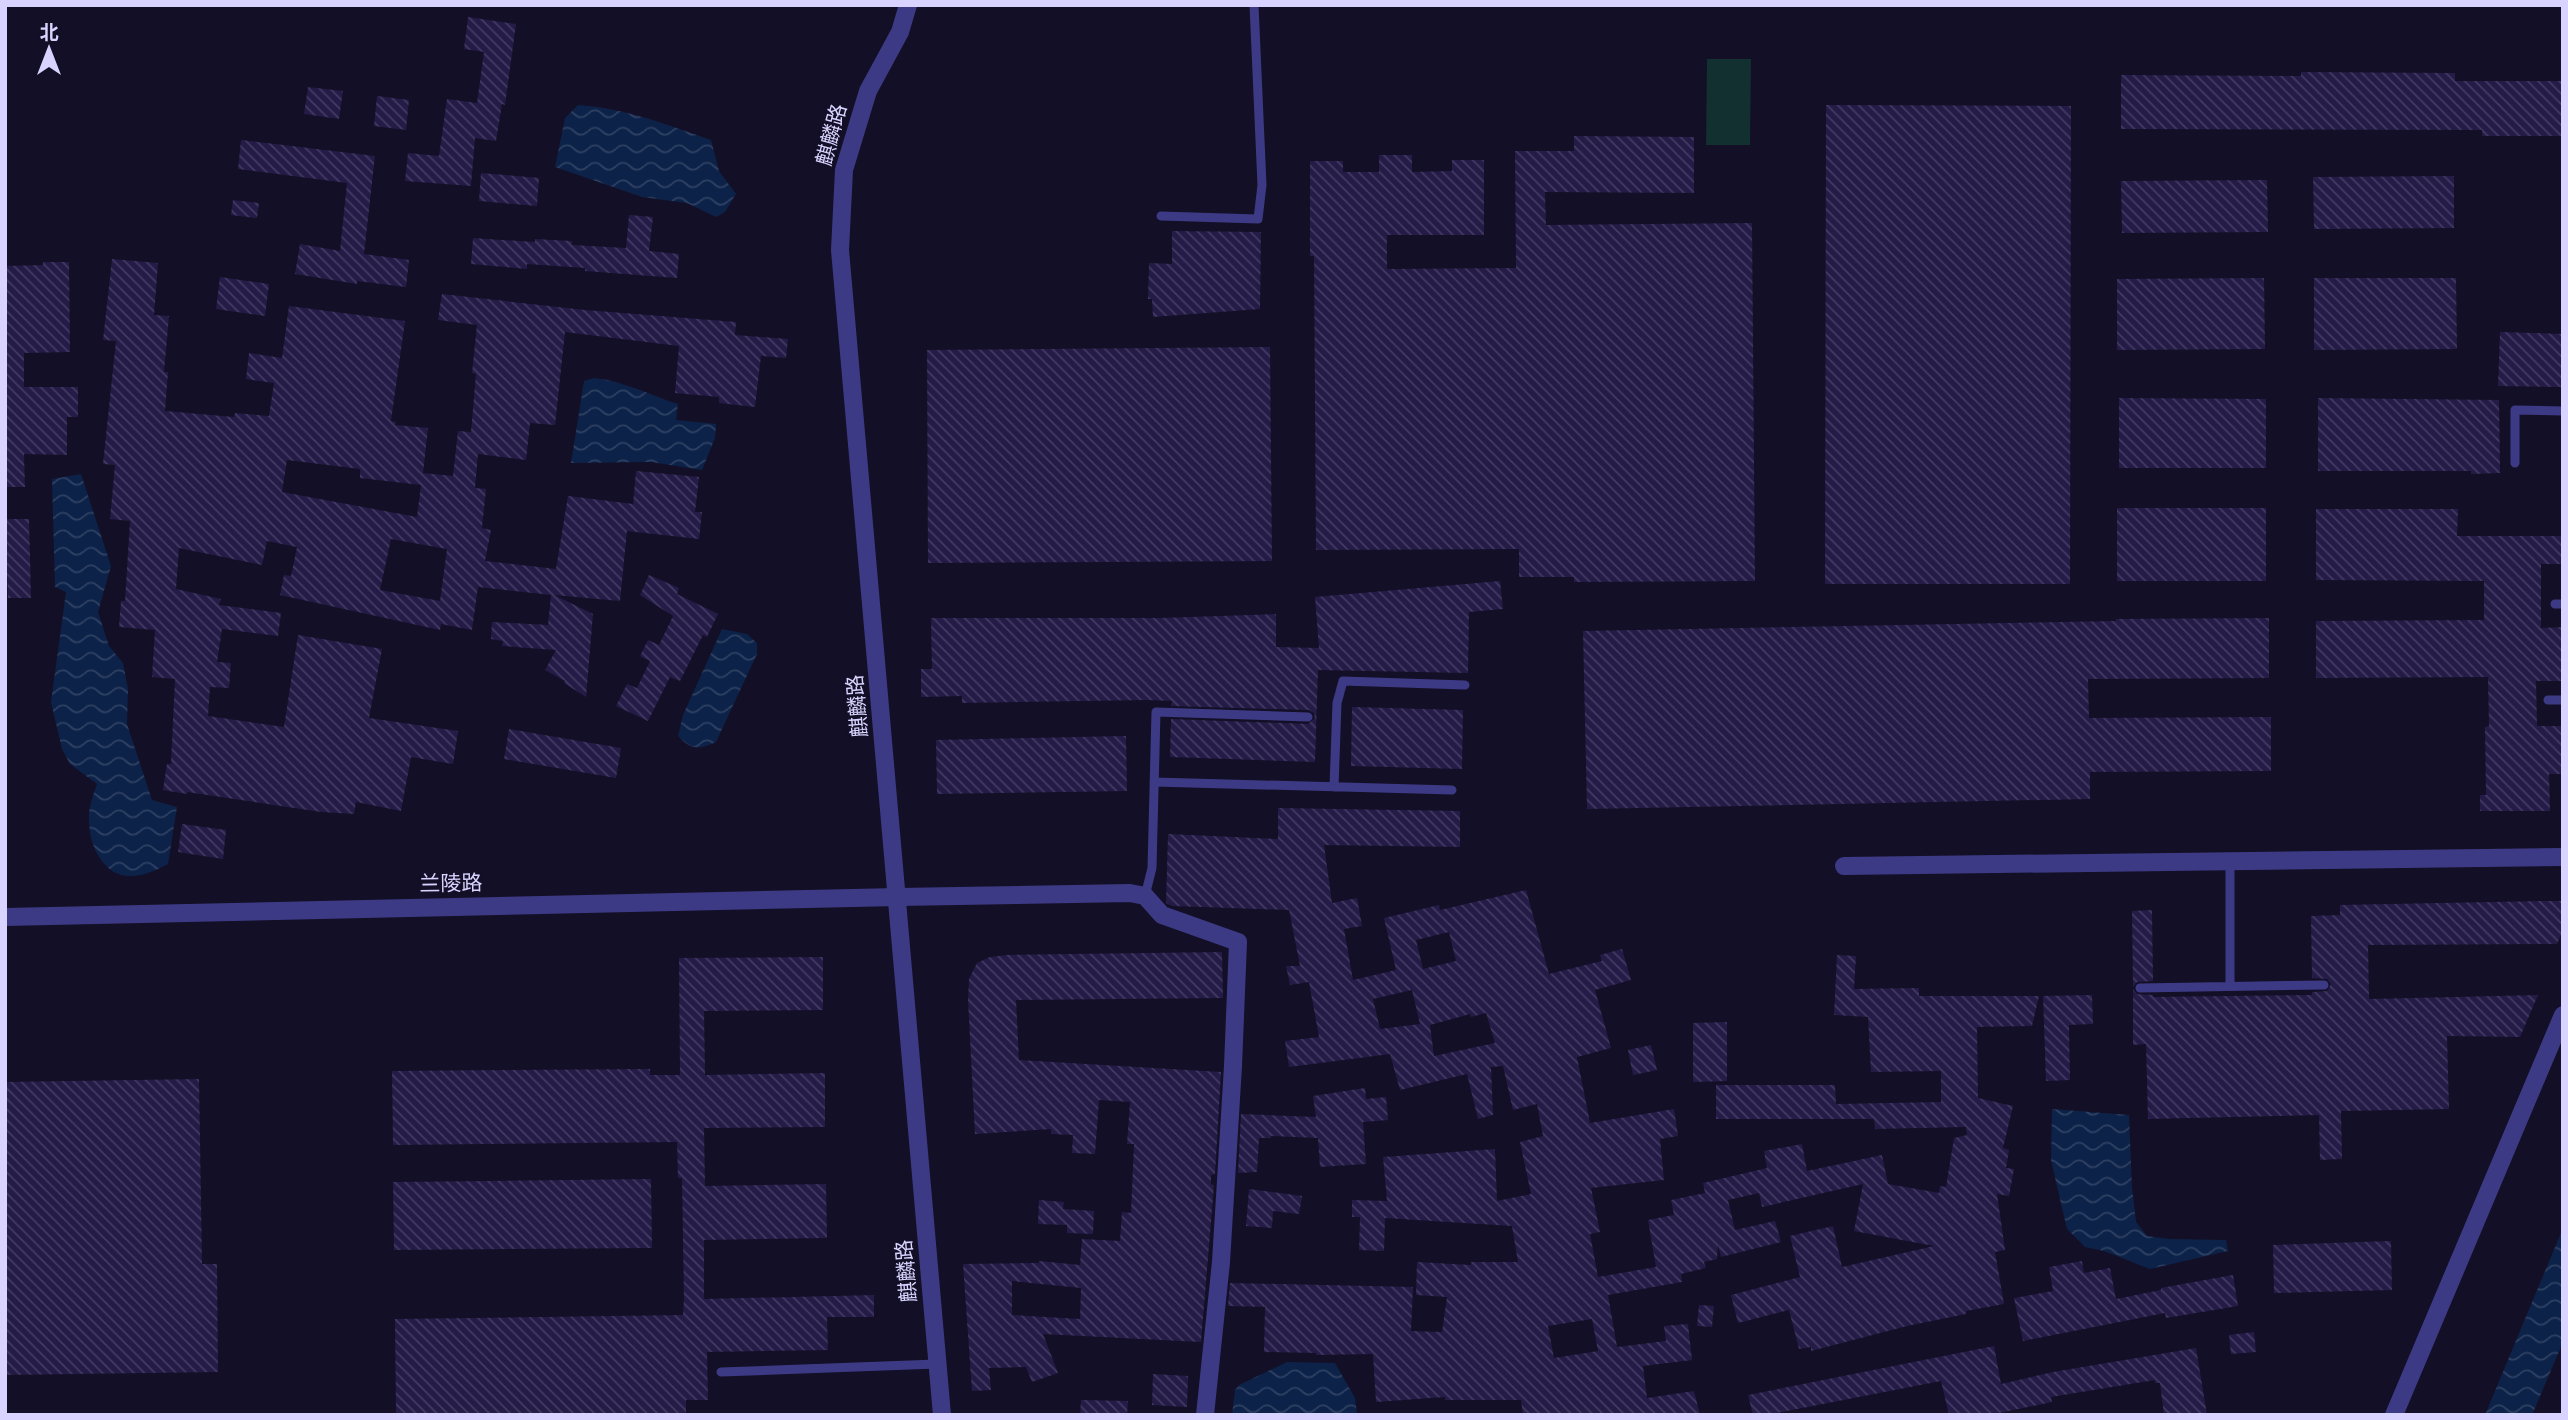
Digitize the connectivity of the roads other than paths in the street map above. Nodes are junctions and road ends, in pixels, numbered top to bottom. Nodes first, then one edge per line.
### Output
1 (908, 5) edge
2 (1254, 5) edge
3 (1161, 216) dead end
4 (2563, 411) edge
5 (2515, 463) dead end
6 (1465, 685) dead end
7 (2548, 700) dead end
8 (2563, 700) edge
9 (1308, 717) dead end
10 (1154, 782) junction
11 (1334, 787) junction
12 (1452, 790) dead end
13 (2563, 857) edge
14 (2230, 861) junction
15 (1844, 866) dead end
16 (1145, 896) junction
17 (898, 897) junction
18 (5, 917) edge
19 (2324, 985) dead end
20 (2230, 986) junction
21 (2140, 988) dead end
22 (2563, 1014) edge
23 (937, 1364) junction
24 (721, 1372) dead end
25 (942, 1415) edge
26 (1205, 1415) edge
27 (2393, 1415) edge

1 - 17 street, 麒麟路
2 - 3 lane
4 - 5 lane
6 - 11 lane
7 - 8 lane
9 - 10 lane
10 - 11 lane
10 - 16 lane
11 - 12 lane
13 - 14 street
14 - 15 street
14 - 20 lane
16 - 17 street, 兰陵路
16 - 26 street
17 - 18 street, 兰陵路
17 - 23 street, 麒麟路
19 - 20 lane
20 - 21 lane
22 - 27 street
23 - 24 lane
23 - 25 street, 麒麟路

